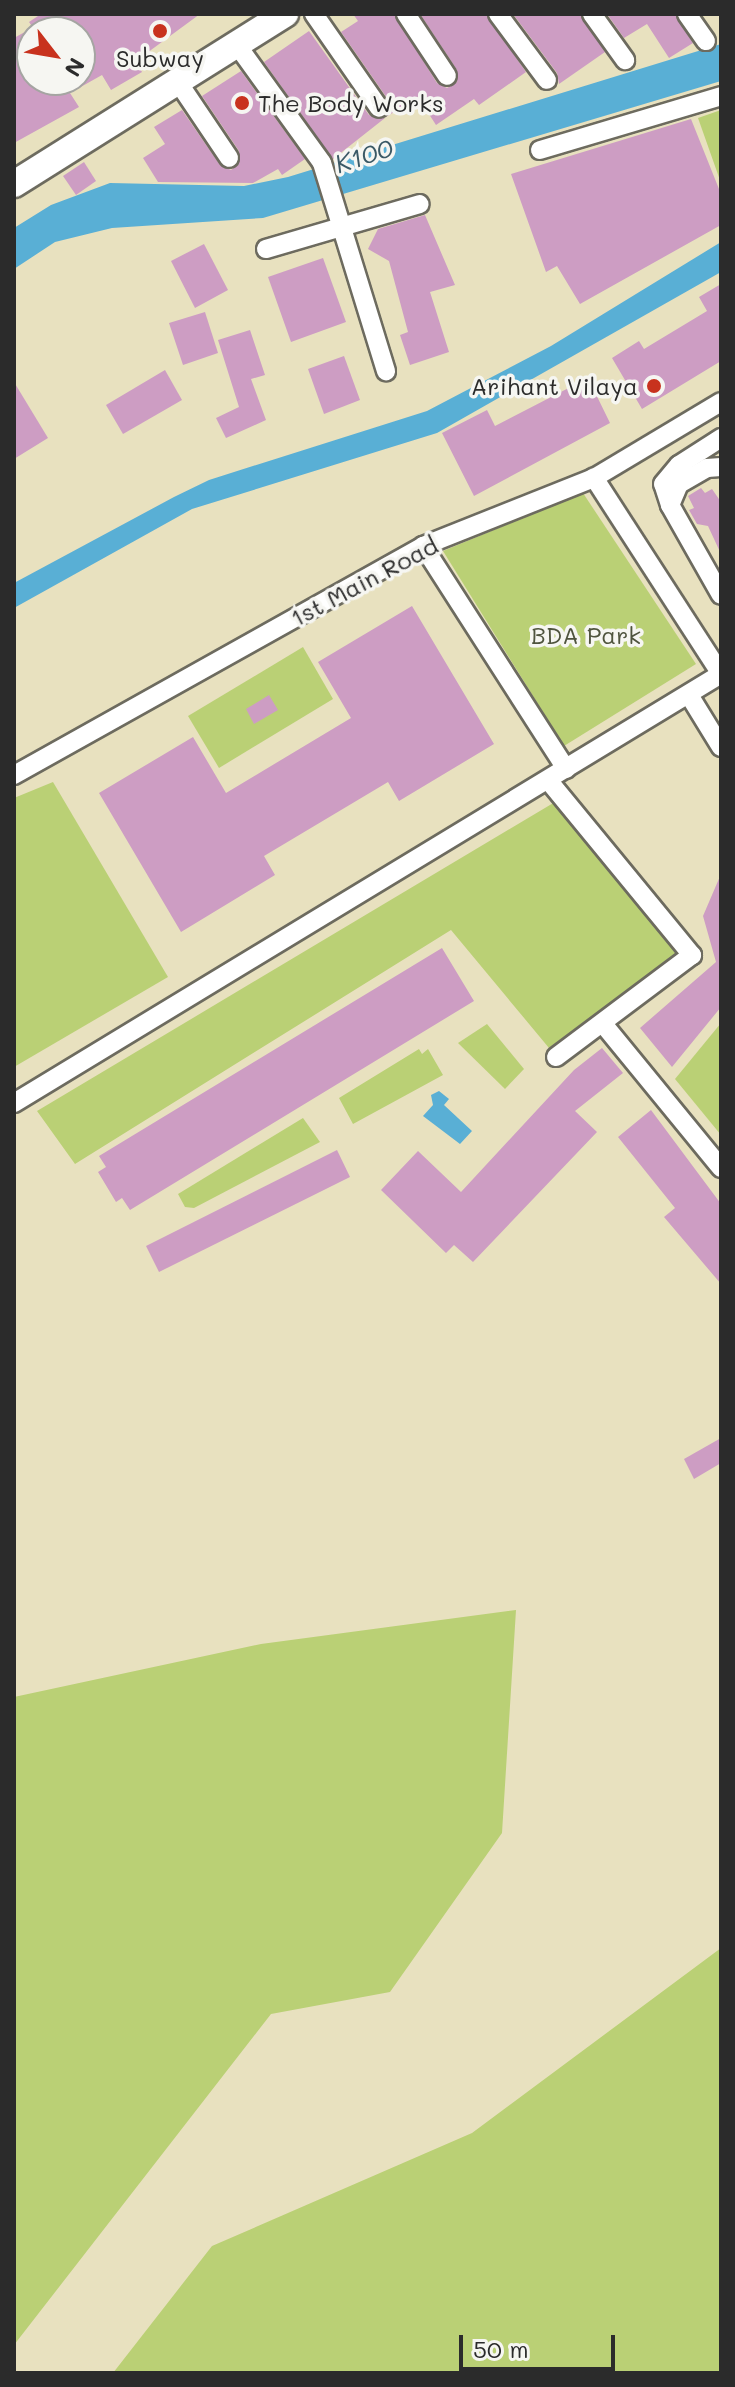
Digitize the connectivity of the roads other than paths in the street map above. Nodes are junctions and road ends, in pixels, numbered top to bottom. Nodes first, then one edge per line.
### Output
1 (285, 14) edge
2 (314, 14) edge
3 (406, 14) edge
4 (498, 14) edge
5 (592, 14) edge
6 (687, 14) edge
7 (706, 41) dead end
8 (237, 45) junction
9 (625, 60) dead end
10 (447, 76) dead end
11 (176, 79) junction
12 (547, 80) dead end
13 (721, 96) edge
14 (379, 108) dead end
15 (540, 150) dead end
16 (229, 158) dead end
17 (14, 184) edge
18 (420, 204) dead end
19 (344, 227) junction
20 (266, 249) dead end
21 (386, 371) dead end
22 (721, 402) edge
23 (721, 438) edge
24 (721, 467) edge
25 (594, 478) junction
26 (670, 505) junction
27 (423, 546) junction
28 (721, 595) edge
29 (689, 695) junction
30 (721, 747) edge
31 (566, 769) junction
32 (14, 775) edge
33 (548, 780) junction
34 (604, 1025) junction
35 (556, 1057) dead end
36 (14, 1103) edge
37 (721, 1168) edge

1 - 8 street
2 - 14 street
3 - 10 street
4 - 12 street
5 - 9 street
6 - 7 street
8 - 11 street
8 - 19 street
11 - 16 street
11 - 17 street
13 - 15 street
18 - 19 street
19 - 20 street
19 - 21 street
22 - 25 street, 1st Main Road
23 - 26 street
24 - 26 street
25 - 27 street, 1st Main Road
25 - 29 street
26 - 28 street
27 - 31 street
27 - 32 street, 1st Main Road
29 - 30 street
29 - 31 street
31 - 33 street
33 - 34 street
33 - 36 street
34 - 35 street
34 - 37 street

